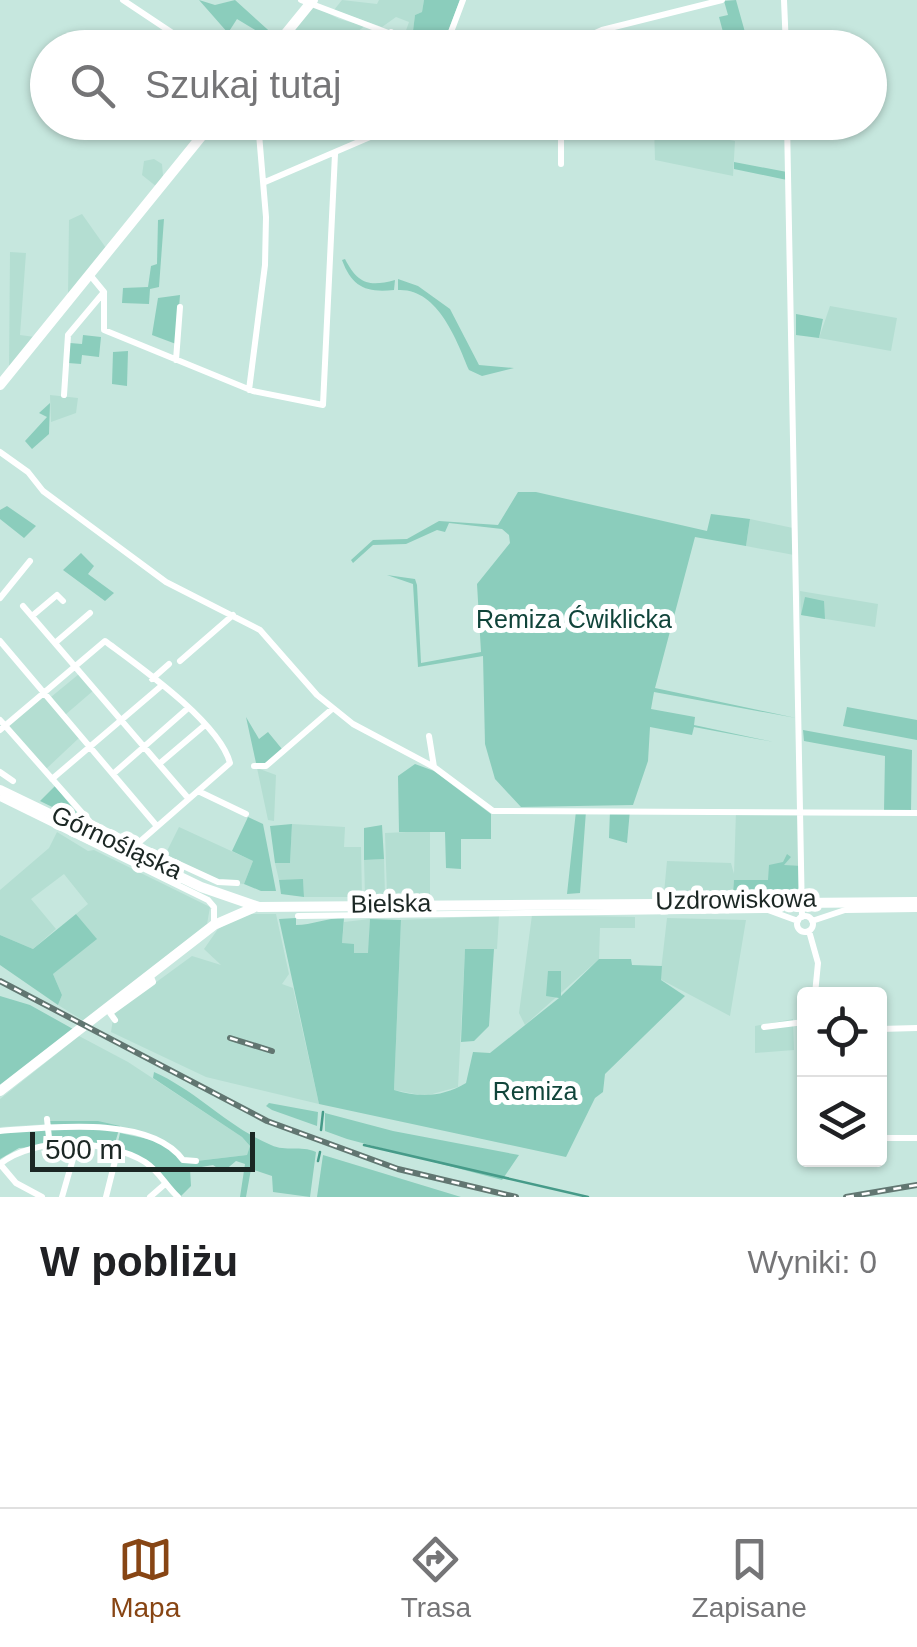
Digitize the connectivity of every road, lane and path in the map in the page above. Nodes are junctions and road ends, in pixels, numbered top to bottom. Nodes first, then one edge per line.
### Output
1 (123, 0) edge
2 (463, 0) edge
3 (722, 0) edge
4 (784, 0) edge
5 (308, 1) edge
6 (171, 30) edge
7 (287, 30) edge
8 (386, 30) edge
9 (452, 30) edge
10 (602, 30) edge
11 (785, 30) edge
12 (198, 140) edge
13 (260, 140) edge
14 (366, 140) edge
15 (561, 140) edge
16 (788, 140) edge
17 (336, 154) junction
18 (560, 164) dead end
19 (265, 182) junction
20 (89, 274) junction
21 (104, 292) junction
22 (180, 307) dead end
23 (176, 360) junction
24 (0, 385) edge
25 (249, 390) junction
26 (64, 395) dead end
27 (0, 452) edge
28 (30, 561) dead end
29 (0, 598) edge
30 (60, 598) dead end
31 (22, 606) dead end
32 (90, 613) dead end
33 (233, 615) junction
34 (32, 616) junction
35 (0, 641) edge
36 (54, 643) junction
37 (180, 661) dead end
38 (169, 664) dead end
39 (74, 665) junction
40 (151, 680) junction
41 (160, 687) junction
42 (42, 692) junction
43 (187, 709) junction
44 (332, 709) junction
45 (122, 720) junction
46 (2, 725) edge
47 (206, 725) junction
48 (430, 736) dead end
49 (144, 746) junction
50 (90, 747) junction
51 (159, 764) junction
52 (254, 766) dead end
53 (434, 767) junction
54 (0, 772) edge
55 (113, 774) junction
56 (52, 780) junction
57 (12, 781) dead end
58 (0, 791) edge
59 (198, 791) junction
60 (188, 798) junction
61 (803, 812) junction
62 (917, 812) edge
63 (246, 814) dead end
64 (156, 825) junction
65 (97, 841) junction
66 (136, 845) junction
67 (214, 893) junction
68 (232, 897) junction
69 (804, 901) junction
70 (917, 902) edge
71 (554, 904) junction
72 (258, 907) junction
73 (535, 910) junction
74 (298, 916) dead end
75 (221, 919) junction
76 (805, 919) junction
77 (808, 931) junction
78 (150, 975) junction
79 (816, 987) edge
80 (115, 1020) dead end
81 (797, 1023) edge
82 (764, 1028) dead end
83 (917, 1028) edge
84 (887, 1030) edge
85 (0, 1091) edge
86 (48, 1123) junction
87 (0, 1131) edge
88 (887, 1138) edge
89 (917, 1138) edge
90 (77, 1146) junction
91 (50, 1148) junction
92 (117, 1152) junction
93 (196, 1161) dead end
94 (0, 1164) edge
95 (165, 1184) junction
96 (42, 1197) edge
97 (62, 1197) edge
98 (106, 1197) edge
99 (150, 1197) edge
100 (178, 1197) edge

1 - 6 street
2 - 9 street
3 - 10 street
4 - 11 street
5 - 7 main road
5 - 8 street
12 - 20 main road
13 - 19 street
14 - 17 street
15 - 18 street
16 - 61 street
17 - 19 street
17 - 25 street
19 - 25 street
20 - 21 street
20 - 24 main road
21 - 23 street
21 - 26 street
22 - 23 street
23 - 25 street
27 - 33 street
28 - 29 street
30 - 34 street
31 - 34 street
32 - 36 street
33 - 37 street
33 - 44 street
34 - 36 street
35 - 42 street
36 - 39 street
38 - 40 street
39 - 40 street
39 - 42 street
39 - 45 street
40 - 41 street
41 - 43 street
41 - 45 street
42 - 46 street
42 - 50 street
43 - 47 street
43 - 49 street
44 - 52 street
44 - 53 street
45 - 49 street
45 - 50 street
46 - 56 street
47 - 51 street
47 - 59 street
48 - 53 street
49 - 51 street
49 - 55 street
50 - 55 street
50 - 56 street
51 - 60 street
53 - 61 street
54 - 57 street
55 - 64 street
56 - 66 street
58 - 65 main road, Górnośląska
58 - 68 main road, Górnośląska
59 - 60 street
59 - 63 street
60 - 64 street
61 - 62 street
61 - 69 street
64 - 66 street
65 - 67 main road, Górnośląska
65 - 75 street
66 - 68 street
67 - 68 main road, Górnośląska
67 - 75 main road
68 - 71 main road, Bielska
68 - 72 main road, Bielska
68 - 75 main road
69 - 70 main road, Uzdrowiskowa
69 - 71 main road, Uzdrowiskowa
69 - 71 main road, Uzdrowiskowa
69 - 76 street
70 - 76 street
71 - 73 main road, Bielska
72 - 73 main road, Bielska
72 - 75 main road
73 - 74 street
73 - 76 street
75 - 78 main road
76 - 77 street
76 - 77 street
77 - 79 street
78 - 80 street
78 - 85 main road
81 - 82 street
83 - 84 street
86 - 87 street
86 - 91 street
86 - 93 street
88 - 89 street
90 - 91 street
90 - 92 street
90 - 97 street
91 - 94 street
92 - 95 street
92 - 98 street
94 - 96 street
95 - 99 street
95 - 100 street

